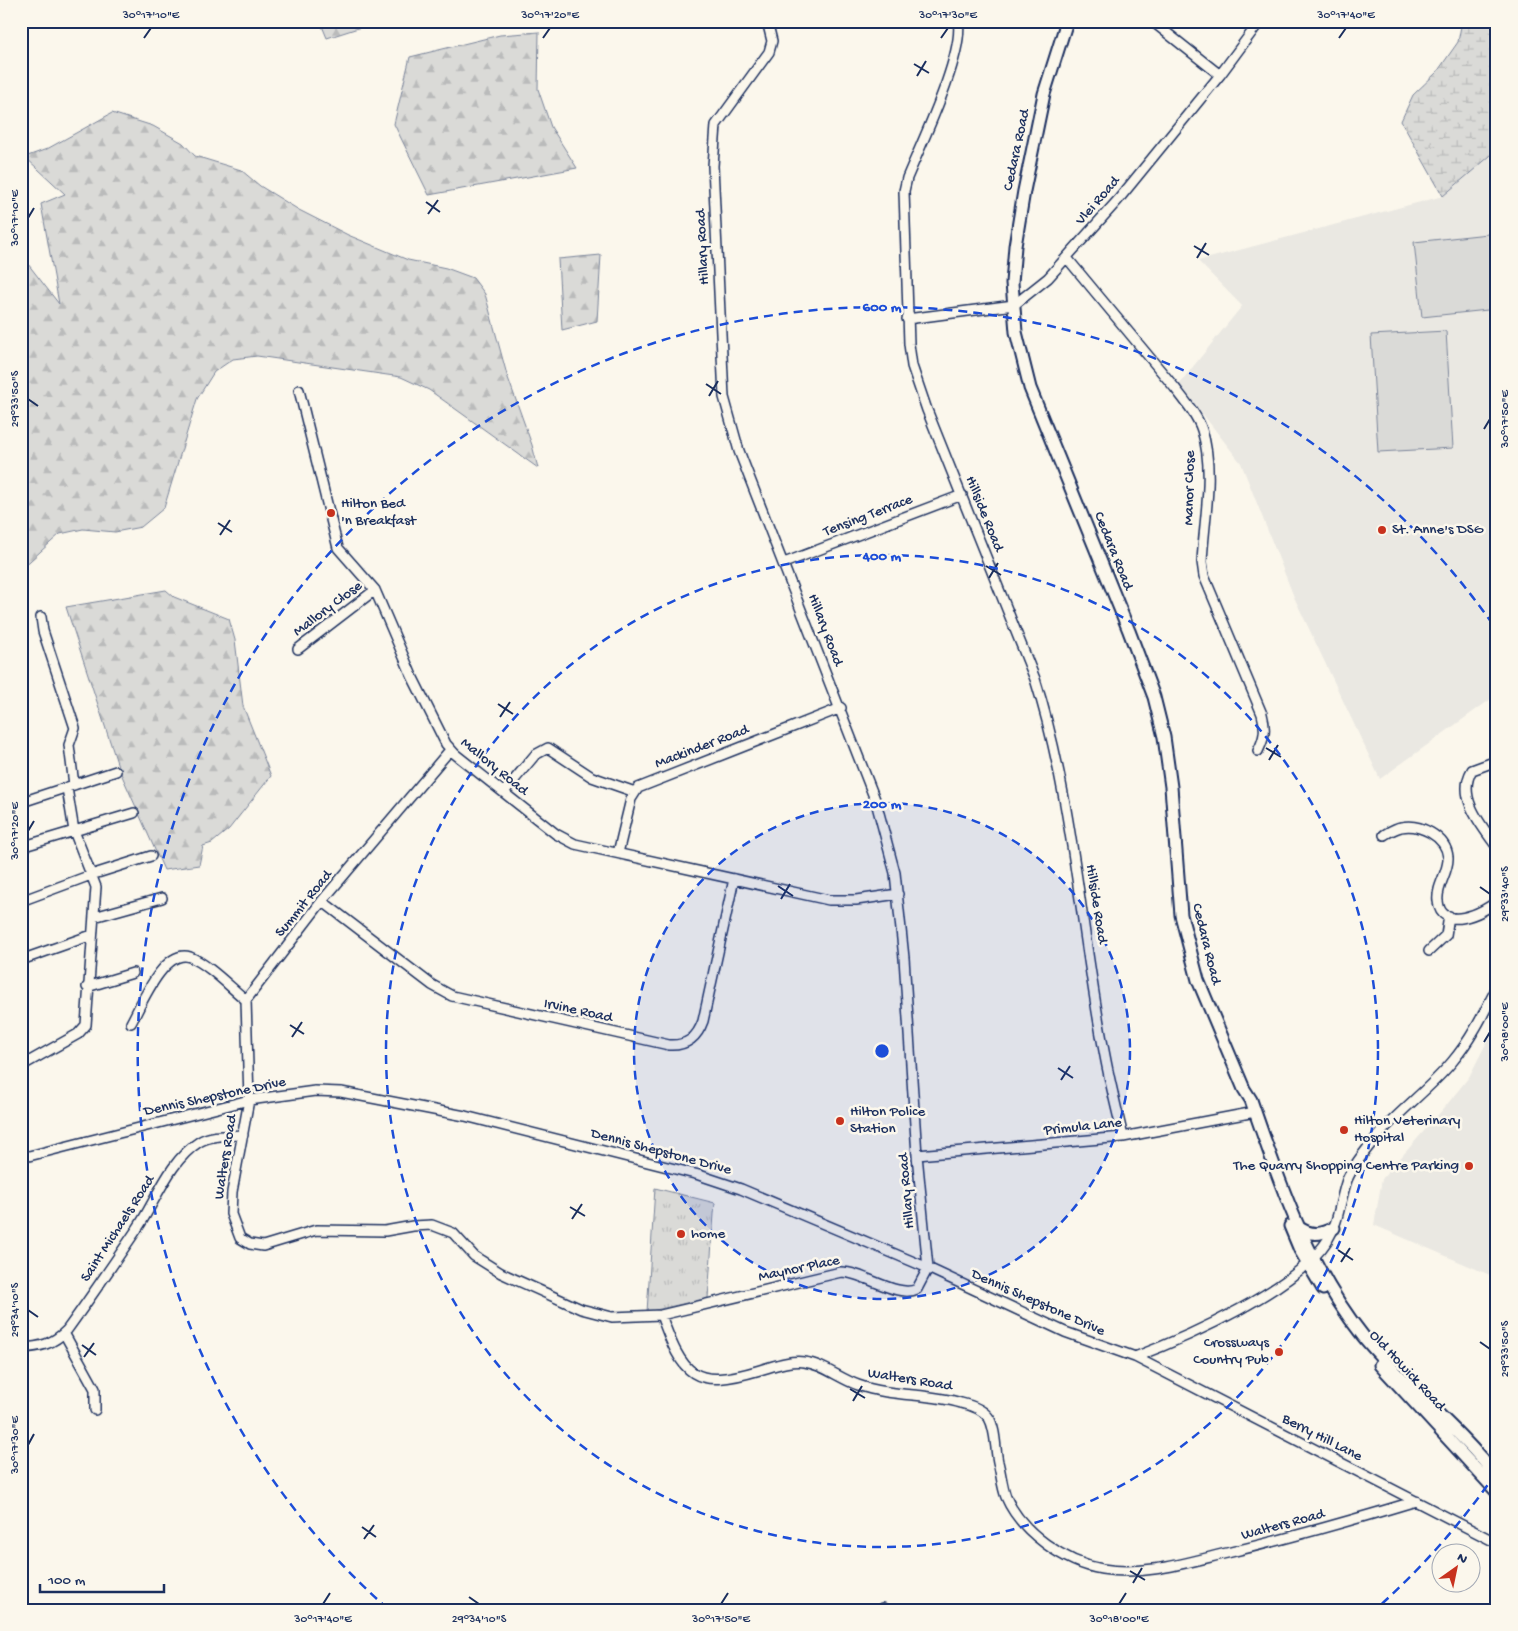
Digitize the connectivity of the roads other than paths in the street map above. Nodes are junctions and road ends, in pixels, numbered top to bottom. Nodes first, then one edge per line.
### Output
1 (767, 21) edge
2 (958, 21) edge
3 (1067, 21) edge
4 (1152, 21) edge
5 (1260, 21) edge
6 (1220, 75) junction
7 (1067, 258) junction
8 (1014, 305) junction
9 (907, 319) junction
10 (299, 390) dead end
11 (962, 495) junction
12 (784, 563) junction
13 (376, 590) junction
14 (41, 617) dead end
15 (298, 649) dead end
16 (841, 708) junction
17 (450, 750) junction
18 (1258, 751) dead end
19 (1491, 763) dead end
20 (116, 771) dead end
21 (71, 786) junction
22 (504, 792) junction
23 (634, 792) junction
24 (22, 794) edge
25 (134, 813) dead end
26 (74, 831) junction
27 (1384, 835) dead end
28 (21, 847) edge
29 (1497, 847) edge
30 (618, 853) junction
31 (152, 856) dead end
32 (91, 875) junction
33 (734, 878) junction
34 (898, 894) junction
35 (162, 898) dead end
36 (21, 901) edge
37 (322, 901) junction
38 (1497, 901) edge
39 (1449, 916) junction
40 (94, 917) junction
41 (92, 935) junction
42 (1429, 951) dead end
43 (21, 960) edge
44 (133, 973) dead end
45 (87, 986) junction
46 (1497, 987) edge
47 (246, 1000) junction
48 (131, 1023) dead end
49 (21, 1066) edge
50 (249, 1100) junction
51 (1252, 1113) junction
52 (244, 1135) junction
53 (1123, 1137) junction
54 (917, 1154) junction
55 (21, 1158) edge
56 (1298, 1227) junction
57 (1334, 1228) junction
58 (1310, 1260) junction
59 (928, 1268) junction
60 (661, 1315) junction
61 (64, 1333) junction
62 (21, 1348) edge
63 (1135, 1357) junction
64 (95, 1410) dead end
65 (1497, 1477) edge
66 (1497, 1492) edge
67 (1416, 1501) junction
68 (1497, 1543) edge

1 - 12 street, Hillary Road
2 - 9 street, Hillside Road
3 - 8 main road, Cedara Road
4 - 6 street
5 - 6 street, Vlei Road
6 - 7 street, Vlei Road
7 - 8 street, Vlei Road
7 - 18 street, Manor Close
8 - 9 street
8 - 51 main road, Cedara Road
9 - 11 street, Hillside Road
10 - 13 street, Mallory Road
11 - 12 street, Tensing Terrace
11 - 53 street, Hillside Road
12 - 16 street, Hillary Road
13 - 15 street, Mallory Close
13 - 17 street, Mallory Road
14 - 21 street
16 - 23 street, Mackinder Road
16 - 34 street, Hillary Road
17 - 22 street, Mallory Road
17 - 37 street, Summit Road
19 - 29 street
20 - 21 street
21 - 24 street
21 - 26 street
22 - 23 street
22 - 30 street, Mallory Road
23 - 30 street
25 - 26 street
26 - 28 street
26 - 32 street
27 - 39 street
30 - 33 street, Mallory Road
31 - 32 street
32 - 36 street
32 - 40 street
33 - 34 street, Mallory Road
33 - 37 street, Irvine Road
34 - 54 street, Hillary Road
35 - 40 street
37 - 47 street, Summit Road
38 - 39 street
39 - 42 street
40 - 41 street
41 - 43 street
41 - 45 street
44 - 45 street
45 - 49 street
46 - 57 street
47 - 48 street
47 - 50 street
50 - 52 street, Walters Road
50 - 55 street, Dennis Shepstone Drive
50 - 59 street, Dennis Shepstone Drive
51 - 53 street, Primula Lane
51 - 56 main road, Cedara Road
51 - 58 main road, Cedara Road
52 - 60 street, Walters Road
52 - 61 street, Saint Michaels Road
53 - 54 street, Primula Lane
54 - 59 street, Hillary Road
56 - 57 main road
56 - 58 main road, Cedara Road
57 - 58 street
58 - 63 street
58 - 65 main road, Old Howick Road
58 - 66 main road, Old Howick Road
59 - 60 street, Maynor Place
59 - 63 street, Dennis Shepstone Drive
60 - 67 street, Walters Road
61 - 62 street, Saint Michaels Road
61 - 64 street
63 - 67 street, Berry Hill Lane
67 - 68 street, Berry Hill Lane

